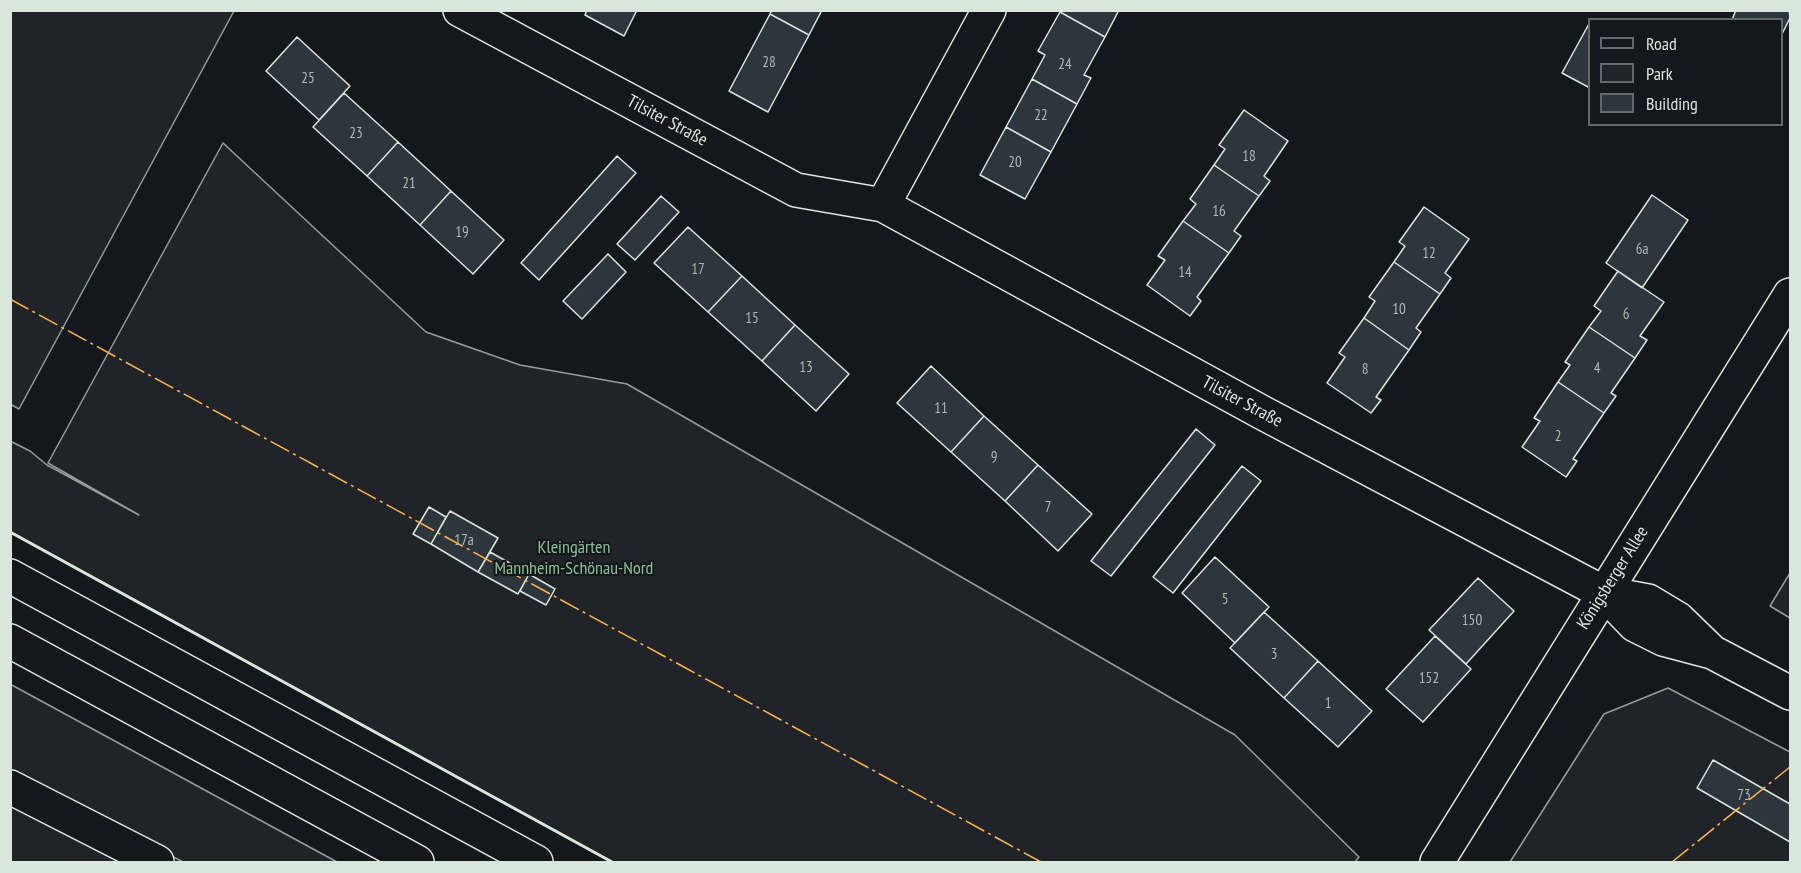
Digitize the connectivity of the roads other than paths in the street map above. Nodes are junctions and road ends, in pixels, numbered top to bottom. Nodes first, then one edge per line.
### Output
1 (460, 10) edge
2 (989, 10) edge
3 (883, 205) junction
4 (1791, 295) edge
5 (10, 576) edge
6 (1604, 593) junction
7 (10, 641) edge
8 (1791, 693) edge
9 (10, 787) edge
10 (157, 862) edge
11 (417, 862) edge
12 (536, 862) edge
13 (1437, 862) edge

1 - 3 main road, Tilsiter Straße
2 - 3 main road
3 - 6 main road, Tilsiter Straße
4 - 6 main road, Königsberger Allee
5 - 12 main road
6 - 8 main road, Tilsiter Straße
6 - 13 main road, Königsberger Allee
7 - 11 main road
9 - 10 main road

